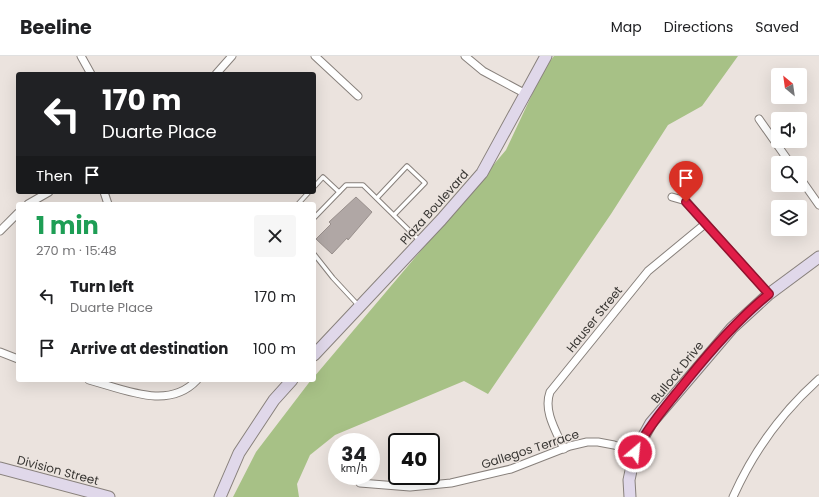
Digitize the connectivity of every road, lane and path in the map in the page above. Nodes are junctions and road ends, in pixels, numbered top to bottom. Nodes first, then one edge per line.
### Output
1 (232, 56) edge
2 (315, 56) edge
3 (465, 56) edge
4 (546, 56) edge
5 (84, 57) edge
6 (90, 72) edge
7 (218, 72) edge
8 (524, 93) junction
9 (358, 96) dead end
10 (759, 119) dead end
11 (785, 156) edge
12 (316, 185) edge
13 (807, 188) edge
14 (339, 192) junction
15 (46, 194) edge
16 (307, 194) edge
17 (672, 196) dead end
18 (377, 198) junction
19 (32, 202) edge
20 (300, 202) edge
21 (819, 205) edge
22 (394, 214) junction
23 (16, 215) edge
24 (316, 216) edge
25 (705, 224) junction
26 (0, 231) edge
27 (421, 242) junction
28 (316, 257) edge
29 (819, 257) edge
30 (769, 294) junction
31 (359, 307) junction
32 (0, 352) edge
33 (316, 353) edge
34 (16, 358) edge
35 (819, 379) edge
36 (96, 382) edge
37 (194, 382) edge
38 (290, 382) edge
39 (564, 449) junction
40 (635, 452) junction
41 (0, 468) edge
42 (380, 485) edge
43 (109, 497) edge
44 (220, 497) edge
45 (630, 497) edge
46 (732, 497) edge

1 - 7 street
2 - 9 street
3 - 8 street
4 - 8 main road, Plaza Boulevard
5 - 6 street
8 - 27 main road, Plaza Boulevard
10 - 11 street
12 - 14 lane
13 - 21 street
14 - 18 lane
14 - 24 lane
15 - 19 street
16 - 20 lane
17 - 25 street
18 - 22 lane
18 - 22 lane
22 - 27 lane
23 - 26 street
25 - 30 street
25 - 39 street, Hauser Street
27 - 31 main road, Plaza Boulevard
28 - 31 lane
29 - 30 main road, Bullock Drive
30 - 40 main road, Bullock Drive
31 - 33 main road, Plaza Boulevard
32 - 34 street
35 - 46 street
36 - 37 street
38 - 44 main road
39 - 40 street, Gallegos Terrace
39 - 42 street, Gallegos Terrace
40 - 45 main road, Bullock Drive
41 - 43 main road, Division Street

